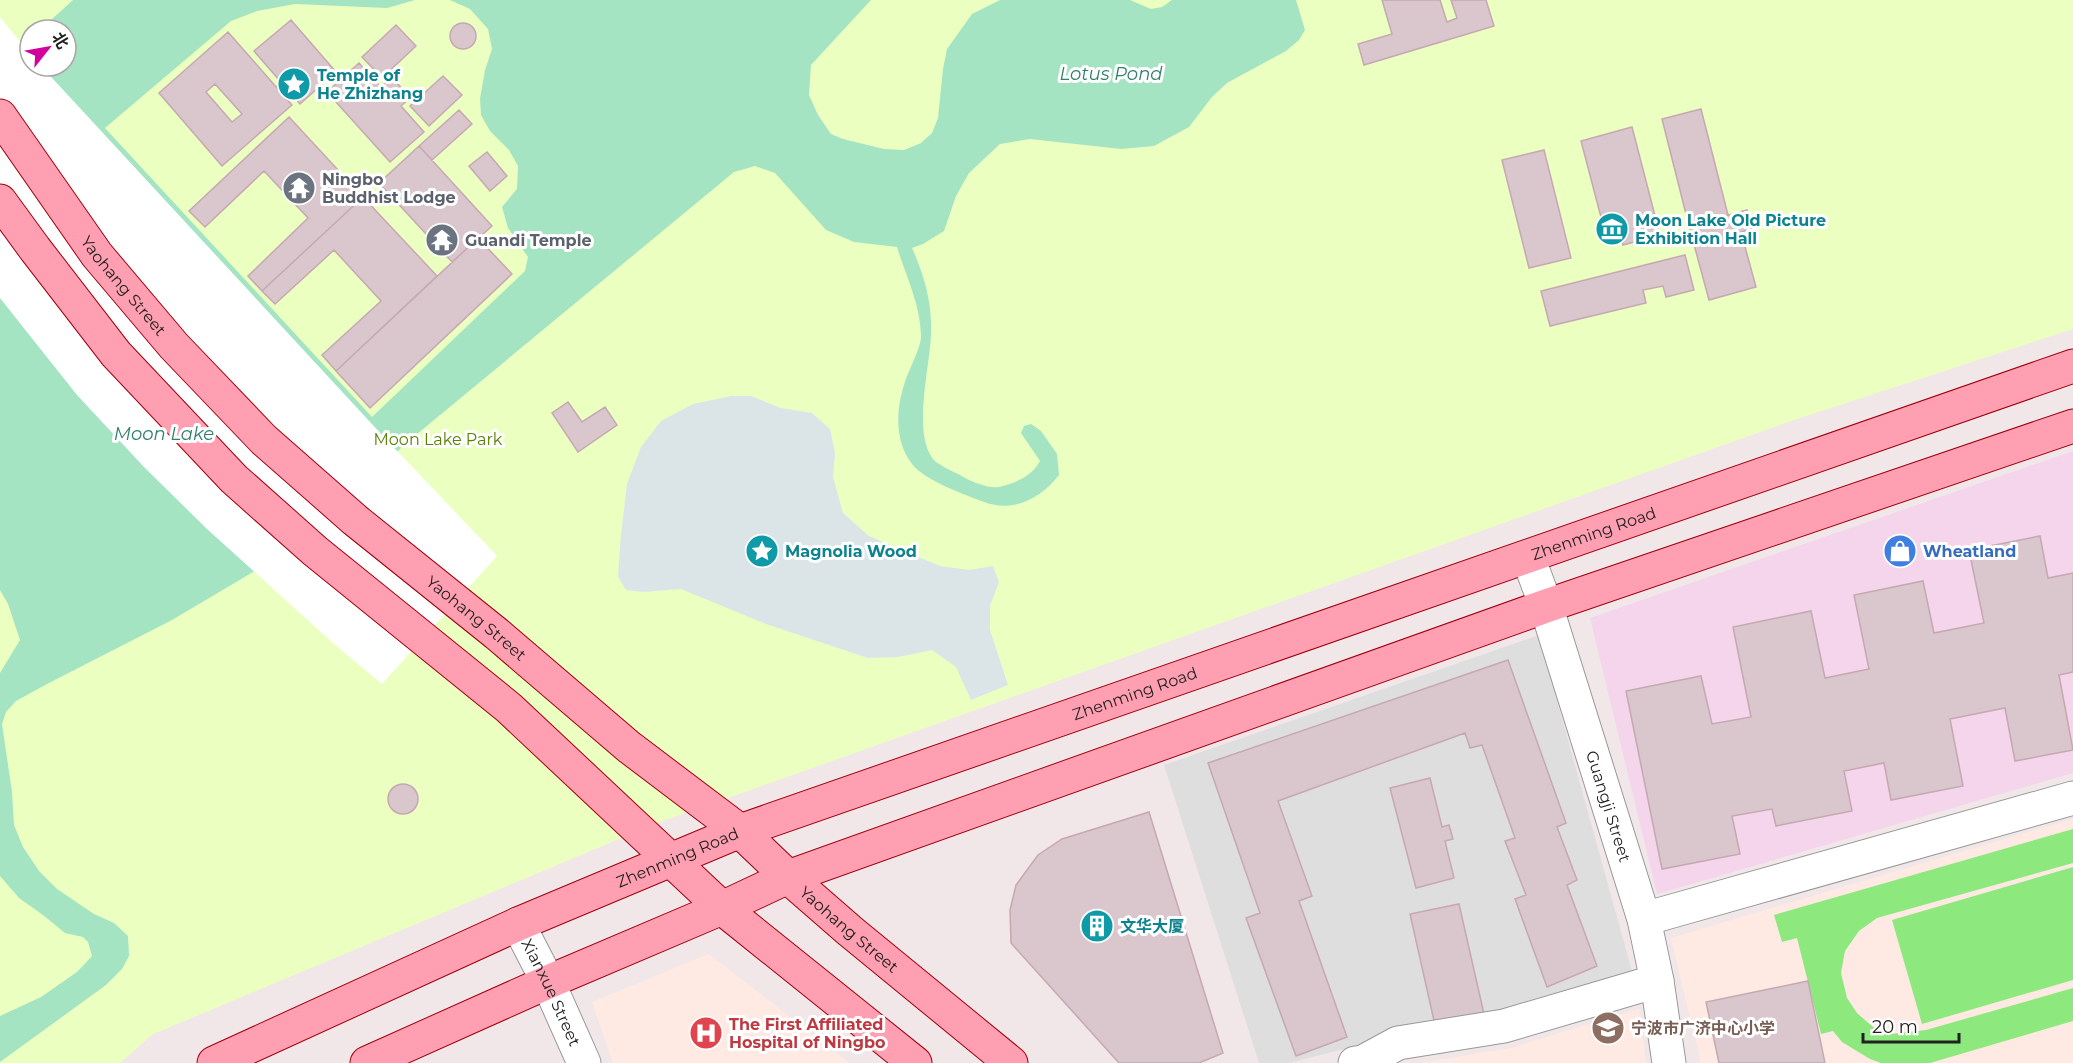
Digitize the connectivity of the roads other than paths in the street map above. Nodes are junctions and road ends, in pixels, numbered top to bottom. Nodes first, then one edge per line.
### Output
1 (0, 116) edge
2 (0, 201) edge
3 (2073, 366) edge
4 (2073, 426) edge
5 (1528, 557) junction
6 (1546, 606) junction
7 (2073, 798) edge
8 (740, 831) junction
9 (670, 860) junction
10 (788, 877) junction
11 (722, 908) junction
12 (1644, 919) junction
13 (518, 924) junction
14 (1657, 981) junction
15 (548, 982) junction
16 (214, 1063) edge
17 (367, 1063) edge
18 (584, 1063) edge
19 (915, 1063) edge
20 (1011, 1063) edge
21 (1355, 1063) edge
22 (1669, 1063) edge

1 - 8 main road, Yaohang Street
2 - 9 main road
3 - 5 main road, Zhenming Road
4 - 6 main road
5 - 6 street, Guangji Street
5 - 8 main road, Zhenming Road
6 - 10 main road
6 - 12 street, Guangji Street
7 - 12 street
8 - 9 main road, Zhenming Road
8 - 10 main road, Yaohang Street
9 - 11 main road
9 - 13 main road, Zhenming Road
10 - 11 main road
10 - 20 main road, Yaohang Street
11 - 15 main road
11 - 19 main road
12 - 14 street, Guangji Street
13 - 15 street, Xianxue Street
13 - 16 main road, Zhenming Road
14 - 21 street
14 - 22 street, Guangji Street
15 - 17 main road
15 - 18 street, Xianxue Street

